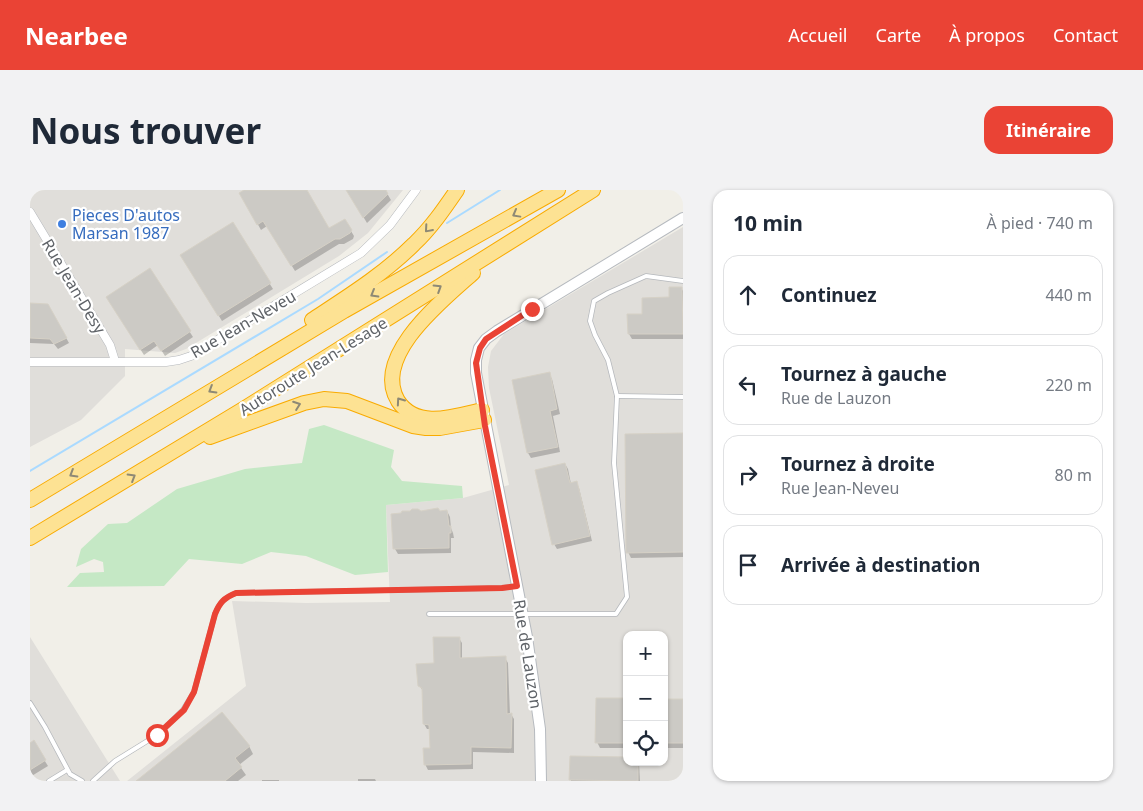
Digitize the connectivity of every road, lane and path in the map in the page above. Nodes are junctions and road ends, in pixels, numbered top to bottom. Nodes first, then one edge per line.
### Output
1 (416, 190) edge
2 (457, 190) edge
3 (558, 190) edge
4 (593, 190) edge
5 (30, 212) edge
6 (683, 218) edge
7 (502, 246) junction
8 (683, 281) edge
9 (115, 361) junction
10 (30, 362) edge
11 (254, 365) junction
12 (617, 396) junction
13 (683, 397) edge
14 (483, 415) junction
15 (185, 445) junction
16 (33, 497) edge
17 (30, 538) edge
18 (517, 586) junction
19 (429, 614) dead end
20 (523, 614) junction
21 (30, 703) edge
22 (67, 770) junction
23 (49, 781) edge
24 (82, 781) edge
25 (93, 781) edge
26 (540, 781) edge

1 - 9 street, Rue Jean-Neveu
2 -> 11 highway
3 -> 11 highway, Autoroute Jean-Lesage
4 - 7 highway, Autoroute Jean-Lesage
5 - 9 street, Rue Jean-Desy
6 - 14 street, Rue de Lauzon
14 -> 7 highway
15 -> 7 highway, Autoroute Jean-Lesage
8 - 12 lane
9 - 10 street, Rue Jean-Neveu
11 -> 16 highway, Autoroute Jean-Lesage
12 - 13 lane
12 - 20 lane
15 -> 14 highway
14 - 18 street, Rue de Lauzon
17 -> 15 highway, Autoroute Jean-Lesage
18 - 20 street, Rue de Lauzon
18 - 25 lane
19 - 20 lane
20 - 26 street, Rue de Lauzon
21 - 22 lane
22 - 23 lane
22 - 24 lane

